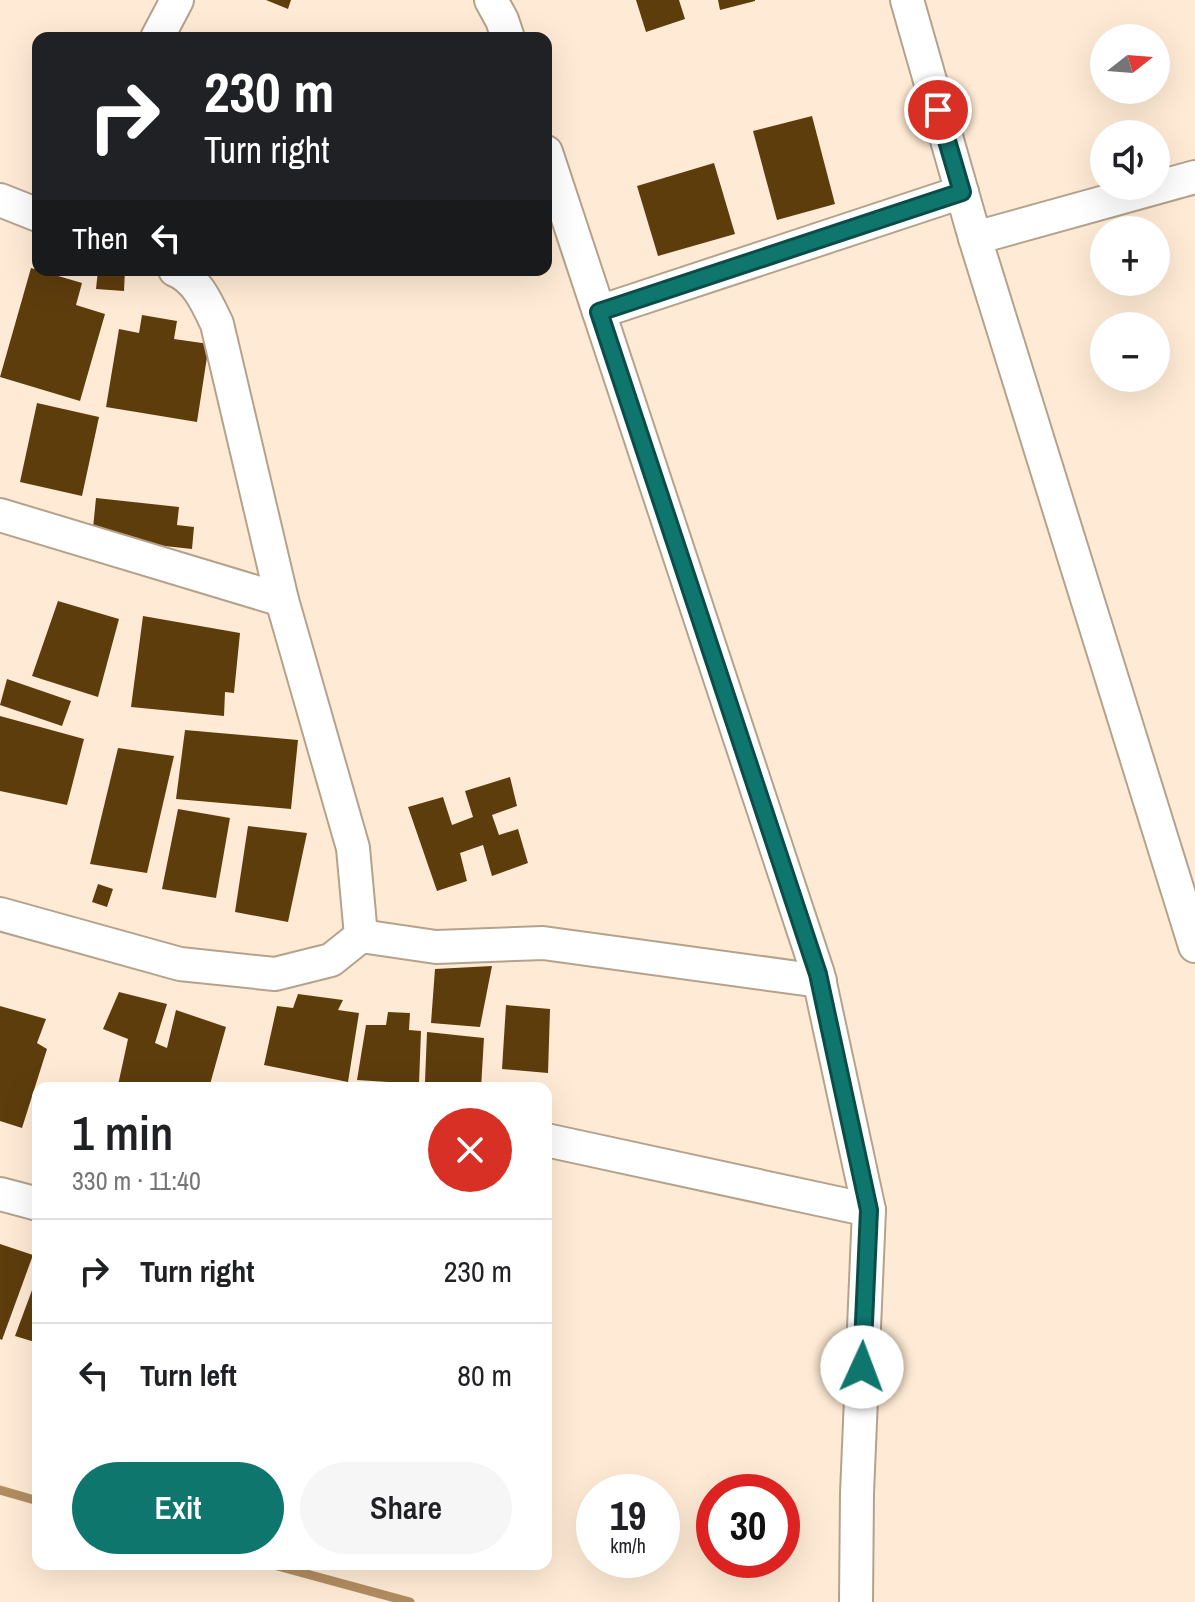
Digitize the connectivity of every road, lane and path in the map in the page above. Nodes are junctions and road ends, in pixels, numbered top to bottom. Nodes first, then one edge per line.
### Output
1 (177, 0) edge
2 (491, 0) edge
3 (907, 0) edge
4 (160, 32) edge
5 (506, 32) edge
6 (552, 170) edge
7 (1195, 177) edge
8 (962, 192) junction
9 (0, 200) edge
10 (32, 213) edge
11 (975, 238) junction
12 (186, 276) edge
13 (599, 312) junction
14 (0, 515) edge
15 (282, 600) junction
16 (0, 914) edge
17 (361, 936) junction
18 (1195, 946) edge
19 (820, 981) junction
20 (552, 1141) edge
21 (0, 1194) edge
22 (32, 1202) edge
23 (869, 1210) junction
24 (856, 1602) edge

1 - 4 street
2 - 5 street
3 - 8 street
6 - 13 street
7 - 11 street
8 - 11 street
8 - 13 street
9 - 10 street
11 - 18 street
12 - 15 street
13 - 19 street
14 - 15 street
15 - 17 street
16 - 17 street
17 - 19 street
19 - 23 street
20 - 23 street
21 - 22 street
23 - 24 street

